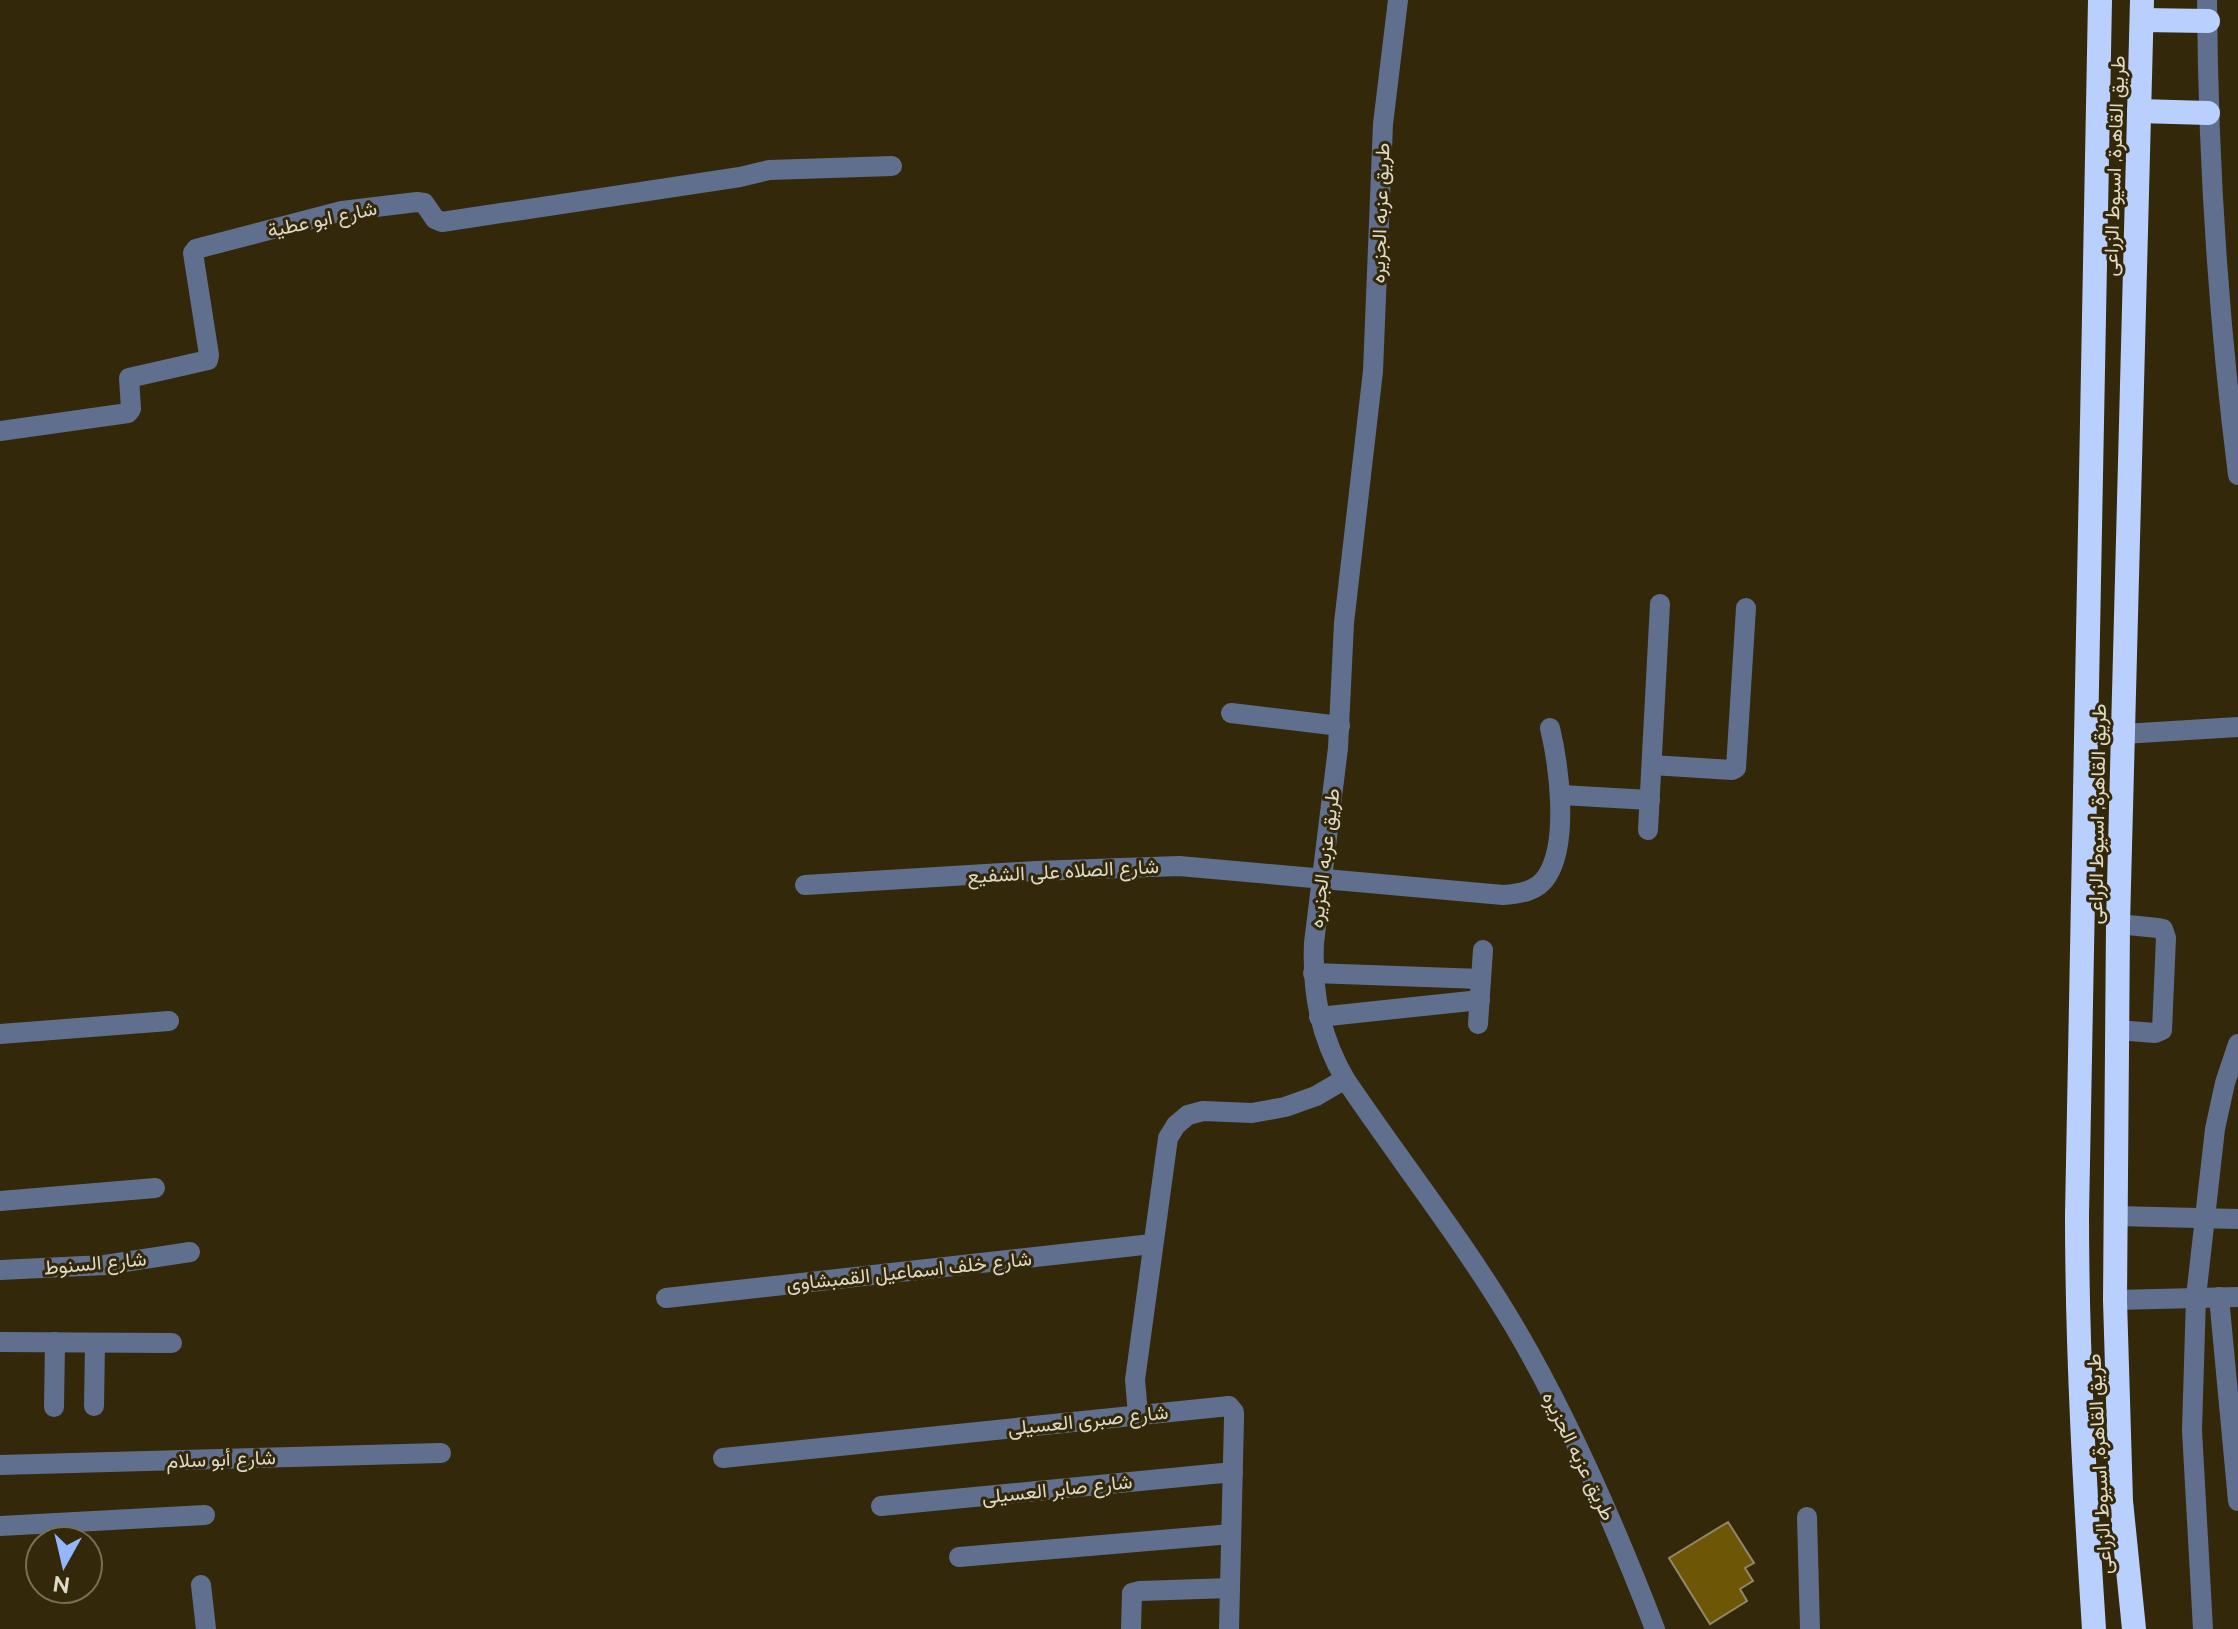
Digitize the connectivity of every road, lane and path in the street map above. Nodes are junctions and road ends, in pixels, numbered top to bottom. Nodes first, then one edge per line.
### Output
1 (1398, 0) edge
2 (2100, 0) edge
3 (2142, 10) edge
4 (2208, 11) edge
5 (2139, 111) junction
6 (2208, 113) junction
7 (892, 166) dead end
8 (0, 431) edge
9 (2237, 465) edge
10 (1660, 604) dead end
11 (1746, 608) dead end
12 (1231, 713) dead end
13 (1340, 726) junction
14 (2233, 727) edge
15 (1550, 728) dead end
16 (2123, 734) junction
17 (1652, 765) junction
18 (1561, 795) junction
19 (1650, 800) junction
20 (1648, 830) dead end
21 (1320, 877) junction
22 (805, 885) dead end
23 (2083, 922) junction
24 (2118, 924) junction
25 (1483, 950) dead end
26 (1313, 973) junction
27 (1481, 979) junction
28 (1480, 1000) junction
29 (1319, 1017) junction
30 (169, 1021) dead end
31 (1478, 1024) dead end
32 (2081, 1028) junction
33 (2117, 1030) junction
34 (0, 1034) edge
35 (2238, 1044) edge
36 (1345, 1079) junction
37 (155, 1188) dead end
38 (0, 1201) edge
39 (2116, 1216) junction
40 (2205, 1218) junction
41 (2238, 1219) edge
42 (1152, 1244) junction
43 (190, 1252) dead end
44 (0, 1270) edge
45 (2196, 1297) junction
46 (2228, 1297) edge
47 (666, 1298) dead end
48 (2115, 1300) junction
49 (0, 1342) edge
50 (55, 1342) junction
51 (95, 1343) junction
52 (172, 1343) dead end
53 (94, 1406) dead end
54 (54, 1407) dead end
55 (1138, 1414) junction
56 (441, 1453) dead end
57 (723, 1458) dead end
58 (0, 1465) edge
59 (1233, 1472) junction
60 (2238, 1501) edge
61 (881, 1506) dead end
62 (205, 1515) dead end
63 (1807, 1517) dead end
64 (0, 1526) edge
65 (1231, 1534) junction
66 (959, 1557) dead end
67 (201, 1585) dead end
68 (1230, 1588) junction
69 (206, 1629) edge
70 (1131, 1629) edge
71 (1229, 1629) edge
72 (1655, 1629) edge
73 (1810, 1629) edge
74 (2094, 1629) edge
75 (2134, 1629) edge
76 (2203, 1629) edge

1 - 13 street, طريق عزبه الجزيره
2 - 23 highway, طريق القاهرة, اسيوط الزراعى
3 - 4 highway
3 - 5 highway, طريق القاهرة, اسيوط الزراعى
4 - 6 street
5 - 6 highway
5 - 16 highway, طريق القاهرة, اسيوط الزراعى
6 - 9 street
7 - 8 street, شارع ابو عطية
10 - 17 street
11 - 17 street
12 - 13 street
13 - 21 street, طريق عزبه الجزيره
14 - 16 street
15 - 18 street, شارع الصلاه على الشفيع
16 - 24 highway, طريق القاهرة, اسيوط الزراعى
17 - 19 street
18 - 19 street
18 - 21 street, شارع الصلاه على الشفيع
19 - 20 street
21 - 22 street, شارع الصلاه على الشفيع
21 - 26 street, طريق عزبه الجزيره
23 - 24 highway
23 - 32 highway, طريق القاهرة, اسيوط الزراعى
24 - 33 highway, طريق القاهرة, اسيوط الزراعى
24 - 33 street
25 - 27 street
26 - 27 street
26 - 29 street, طريق عزبه الجزيره
27 - 28 street
28 - 29 street
28 - 31 street
29 - 36 street, طريق عزبه الجزيره
30 - 34 street
32 - 33 highway
32 - 74 highway, طريق القاهرة, اسيوط الزراعى
33 - 39 highway, طريق القاهرة, اسيوط الزراعى
35 - 40 street
36 - 42 street
36 - 72 street, طريق عزبه الجزيره
37 - 38 street
39 - 40 street
39 - 48 highway, طريق القاهرة, اسيوط الزراعى
40 - 41 street
40 - 45 street
42 - 47 street, شارع خلف اسماعيل القمبشاوى
42 - 55 street
43 - 44 street, شارع السنوط
45 - 46 street
45 - 48 street
45 - 76 street
46 - 60 street
48 - 75 highway, طريق القاهرة, اسيوط الزراعى
49 - 50 street
50 - 51 street
50 - 54 street
51 - 52 street
51 - 53 street
55 - 57 street, شارع صبرى العسيلى
55 - 59 street, شارع صبرى العسيلى
56 - 58 street, شارع أبو سلام
59 - 61 street, شارع صابر العسيلى
59 - 65 street, شارع صبرى العسيلى
62 - 64 street
63 - 73 street
65 - 66 street
65 - 68 street, شارع صبرى العسيلى
67 - 69 street
68 - 70 street
68 - 71 street, شارع صبرى العسيلى

